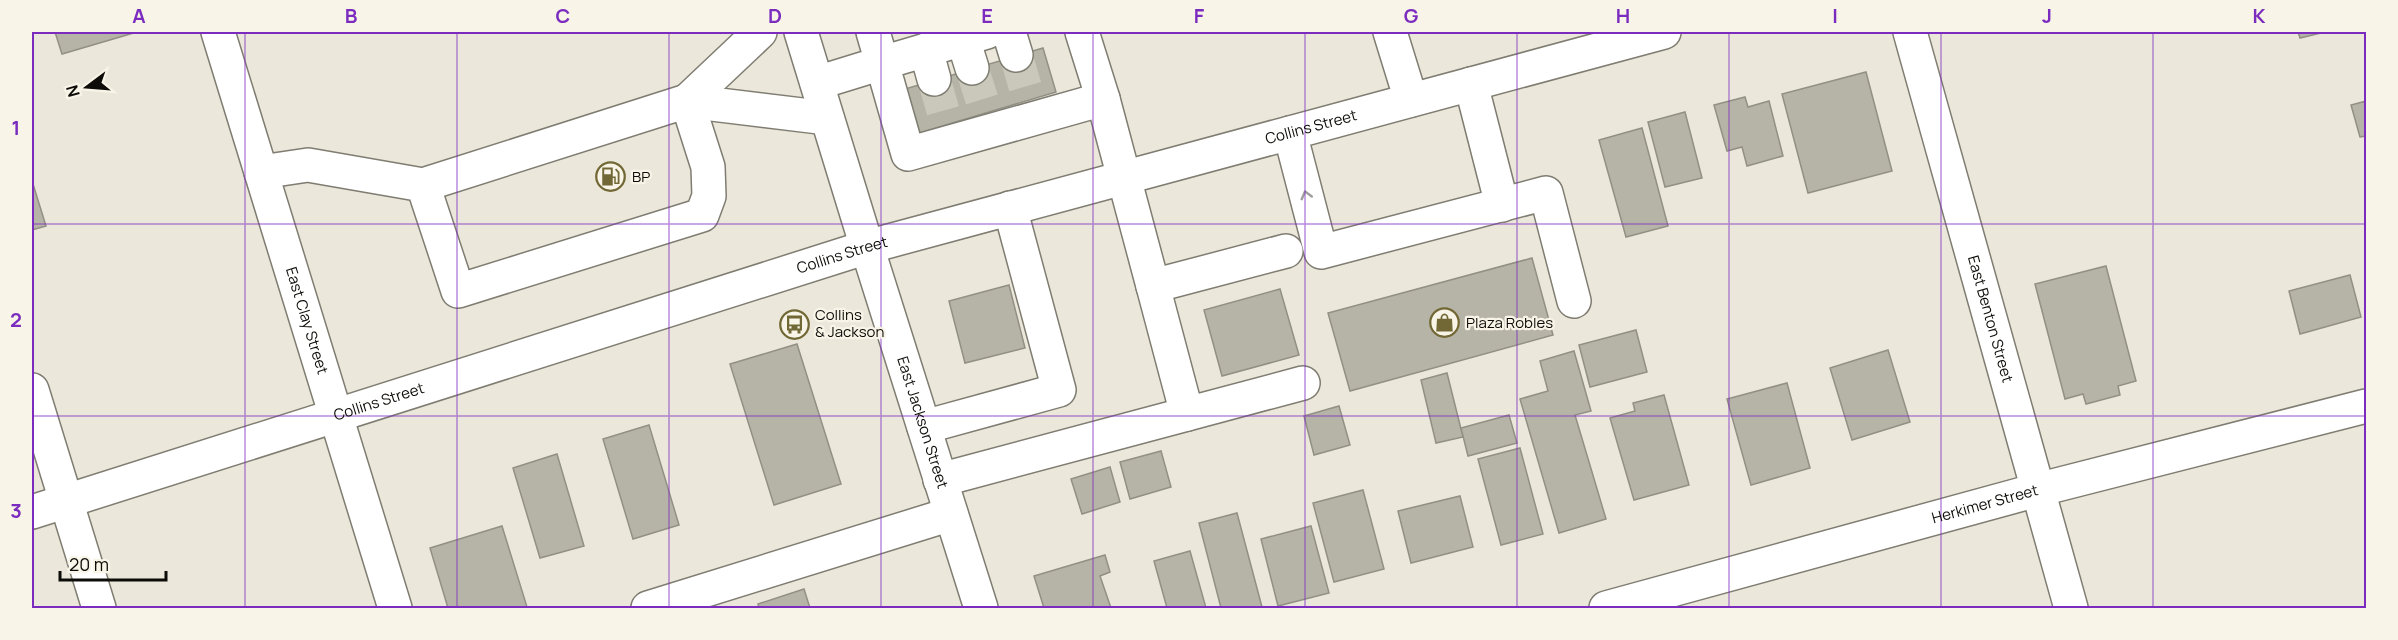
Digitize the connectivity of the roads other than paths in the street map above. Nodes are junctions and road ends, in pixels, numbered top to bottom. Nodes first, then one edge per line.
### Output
1 (218, 32) edge
2 (760, 32) edge
3 (801, 32) edge
4 (873, 32) edge
5 (1082, 32) edge
6 (1390, 32) edge
7 (1664, 32) edge
8 (1910, 32) edge
9 (974, 46) edge
10 (882, 63) junction
11 (817, 82) junction
12 (1471, 84) junction
13 (1103, 99) junction
14 (1411, 100) junction
15 (687, 101) junction
16 (827, 118) junction
17 (1290, 133) junction
18 (261, 172) junction
19 (1125, 177) junction
20 (423, 185) junction
21 (1502, 205) junction
22 (1010, 208) junction
23 (867, 247) junction
24 (1286, 251) dead end
25 (1154, 286) junction
26 (1574, 301) dead end
27 (1303, 384) dead end
28 (32, 390) edge
29 (2367, 406) edge
30 (1187, 414) junction
31 (335, 416) junction
32 (924, 427) junction
33 (940, 480) junction
34 (2037, 490) junction
35 (67, 501) junction
36 (32, 512) edge
37 (951, 514) junction
38 (99, 609) edge
39 (395, 609) edge
40 (648, 609) edge
41 (981, 609) edge
42 (1606, 609) edge
43 (2071, 609) edge

1 - 18 street, East Clay Street
2 - 15 street
3 - 11 street, East Jackson Street
4 - 10 street
5 - 13 street
6 - 14 street
7 - 12 street, Collins Street
8 - 34 street, East Benton Street
9 - 10 street
10 - 11 street
10 - 13 street
11 - 16 street, East Jackson Street
12 - 14 street, Collins Street
12 - 21 street
13 - 19 street
14 - 17 street, Collins Street
15 - 16 street
15 - 20 street
15 - 20 street
16 - 23 street, East Jackson Street
17 - 19 street, Collins Street
21 -> 17 street
18 - 20 street
18 - 31 street, East Clay Street
19 - 22 street, Collins Street
19 - 25 street
21 - 26 street
22 - 23 street, Collins Street
22 - 32 street
23 - 31 street, Collins Street
23 - 32 street, East Jackson Street
24 - 25 street
25 - 30 street
27 - 30 street
28 - 35 street
29 - 34 street, Herkimer Street
30 - 33 street
31 - 35 street, Collins Street
31 - 39 street, East Clay Street
32 - 33 street, East Jackson Street
33 - 37 street, East Jackson Street
34 - 42 street, Herkimer Street
34 - 43 street, East Benton Street
35 - 36 street, Collins Street
35 - 38 street
37 - 40 street
37 - 41 street, East Jackson Street

